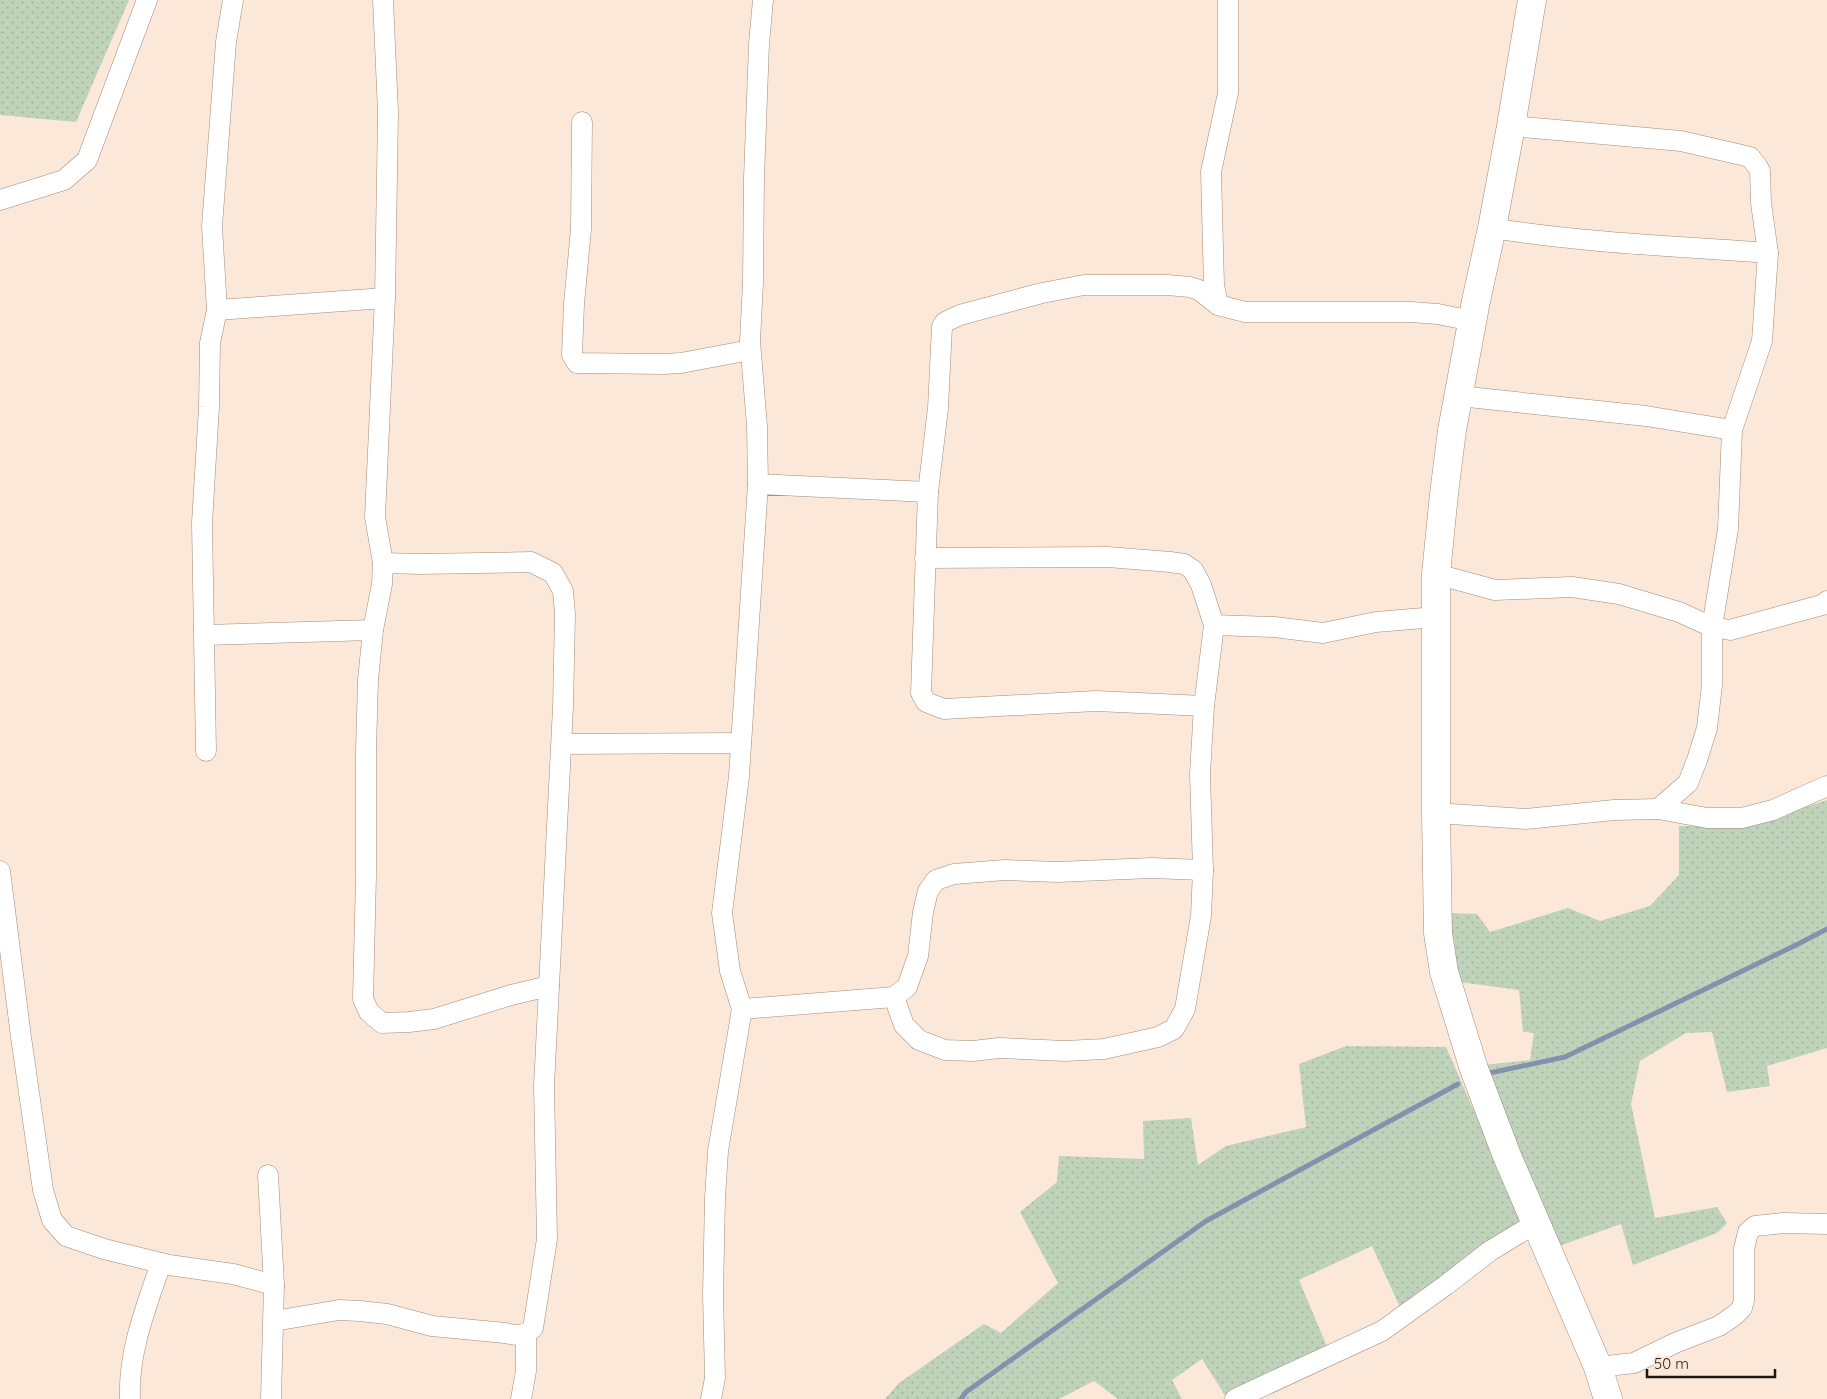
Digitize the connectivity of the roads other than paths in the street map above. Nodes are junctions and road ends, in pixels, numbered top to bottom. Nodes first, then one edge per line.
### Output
1 (147, 0) edge
2 (233, 0) edge
3 (383, 0) edge
4 (763, 0) edge
5 (1228, 0) edge
6 (1532, 0) edge
7 (582, 122) dead end
8 (1511, 126) junction
9 (0, 200) edge
10 (1492, 228) junction
11 (1768, 253) junction
12 (385, 298) junction
13 (1218, 305) junction
14 (217, 310) junction
15 (1472, 321) junction
16 (750, 350) junction
17 (1459, 396) junction
18 (1732, 430) junction
19 (758, 484) junction
20 (928, 492) junction
21 (926, 558) junction
22 (383, 563) junction
23 (1436, 574) junction
24 (1827, 601) edge
25 (1436, 617) junction
26 (1214, 625) junction
27 (1712, 627) junction
28 (373, 630) junction
29 (205, 635) junction
30 (1204, 706) junction
31 (741, 743) junction
32 (562, 744) junction
33 (206, 751) dead end
34 (1827, 786) edge
35 (1658, 810) junction
36 (1436, 813) junction
37 (1203, 870) junction
38 (0, 871) edge
39 (549, 986) junction
40 (894, 997) junction
41 (742, 1010) junction
42 (268, 1175) dead end
43 (1536, 1223) junction
44 (1827, 1224) edge
45 (161, 1263) junction
46 (274, 1285) junction
47 (274, 1321) junction
48 (526, 1334) junction
49 (1598, 1367) junction
50 (130, 1399) edge
51 (271, 1399) edge
52 (520, 1399) edge
53 (711, 1399) edge
54 (1235, 1399) edge
55 (1608, 1399) edge

1 - 9 street
2 - 14 street
3 - 12 street
4 - 16 street
5 - 13 street
6 - 8 street
7 - 16 street
8 - 10 street
8 - 11 street
10 - 11 street
10 - 15 street
11 - 18 street
12 - 14 street
12 - 22 street
13 - 15 street
13 - 20 street
14 - 29 street
15 - 17 street
16 - 19 street
17 - 18 street
17 - 23 street
18 - 27 street
19 - 20 street
19 - 31 street
20 - 21 street
21 - 26 street
21 - 30 street
22 - 28 street
22 - 32 street
23 - 25 street
23 - 27 street
24 - 27 street
25 - 26 street
25 - 36 street
26 - 30 street
27 - 35 street
28 - 29 street
28 - 39 street
29 - 33 street
30 - 37 street
31 - 32 street
31 - 41 street
32 - 39 street
34 - 35 street
35 - 36 street
36 - 43 street
37 - 40 street
37 - 40 street
38 - 45 street
39 - 48 street
40 - 41 street
41 - 53 street
42 - 46 street
43 - 49 street
43 - 54 street
44 - 49 street
45 - 46 street
45 - 50 street
46 - 47 street
47 - 48 street
47 - 51 street
48 - 52 street
49 - 55 street

